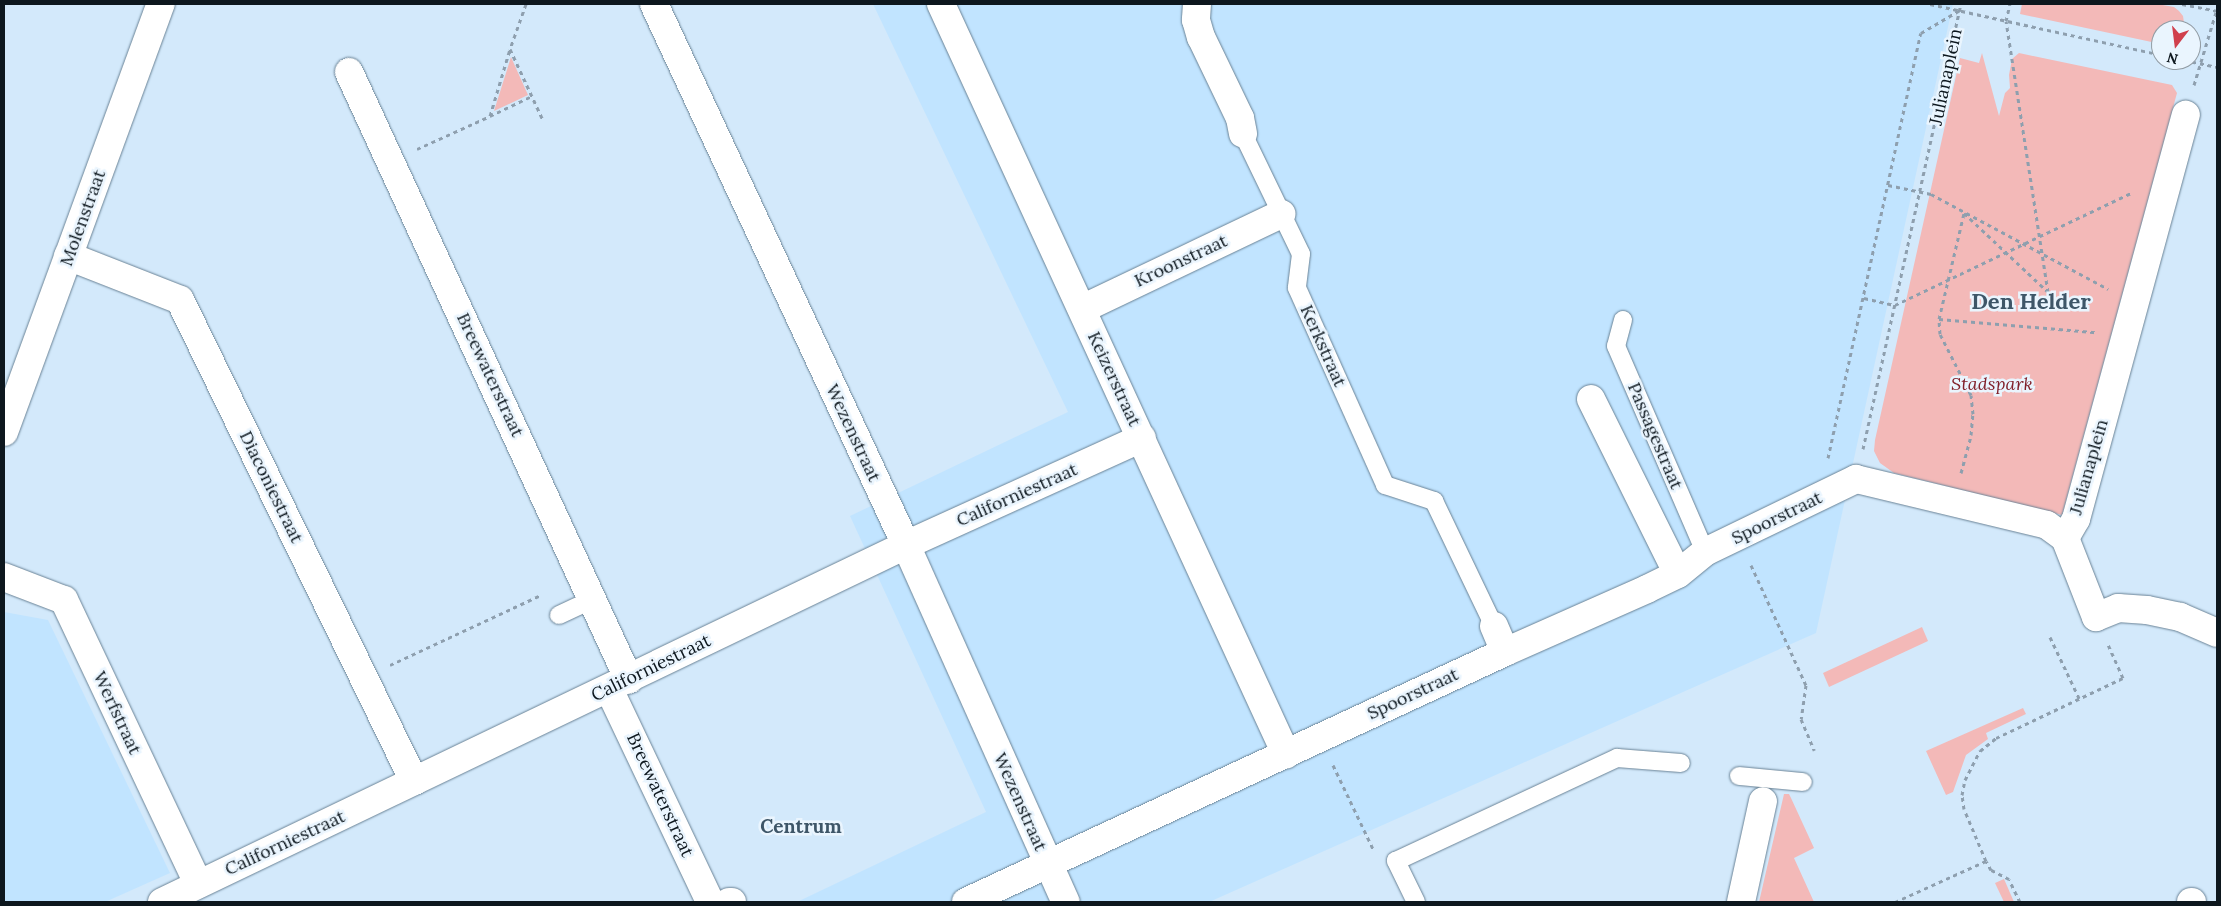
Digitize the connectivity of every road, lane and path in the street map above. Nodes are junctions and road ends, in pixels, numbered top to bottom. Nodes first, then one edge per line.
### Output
1 (160, 4) edge
2 (526, 4) edge
3 (654, 4) edge
4 (942, 4) edge
5 (1197, 4) edge
6 (1930, 4) edge
7 (1961, 4) edge
8 (2010, 4) edge
9 (2182, 4) edge
10 (1960, 10) junction
11 (2217, 11) edge
12 (2006, 21) junction
13 (510, 49) junction
14 (2151, 53) edge
15 (2201, 57) edge
16 (2201, 63) edge
17 (2217, 67) edge
18 (349, 72) dead end
19 (532, 96) junction
20 (2186, 115) dead end
21 (490, 116) junction
22 (543, 120) dead end
23 (1243, 134) joint
24 (391, 161) junction
25 (2170, 174) junction
26 (1888, 185) junction
27 (1920, 192) junction
28 (1964, 213) junction
29 (1281, 214) junction
30 (2024, 244) junction
31 (68, 256) junction
32 (1948, 280) junction
33 (1863, 298) junction
34 (2135, 304) junction
35 (1895, 305) junction
36 (1082, 309) junction
37 (1938, 319) junction
38 (1623, 320) dead end
39 (2124, 339) junction
40 (1591, 399) dead end
41 (4, 432) edge
42 (1142, 438) junction
43 (1856, 478) junction
44 (1819, 498) junction
45 (1954, 502) junction
46 (1739, 537) junction
47 (2065, 538) junction
48 (906, 545) junction
49 (1705, 552) junction
50 (1678, 574) junction
51 (4, 577) edge
52 (585, 582) junction
53 (559, 615) dead end
54 (2096, 617) junction
55 (1494, 626) joint
56 (2217, 633) edge
57 (2050, 638) dead end
58 (1505, 652) junction
59 (363, 678) junction
60 (619, 684) junction
61 (2079, 698) junction
62 (1320, 738) junction
63 (1814, 750) dead end
64 (1286, 754) junction
65 (1681, 763) dead end
66 (1739, 776) dead end
67 (414, 781) junction
68 (1803, 782) dead end
69 (1763, 801) dead end
70 (1375, 853) dead end
71 (1986, 861) junction
72 (1048, 864) junction
73 (198, 884) junction
74 (162, 902) edge
75 (710, 902) edge
76 (966, 902) edge
77 (1066, 902) edge
78 (1416, 902) edge
79 (1740, 902) edge
80 (1895, 902) edge
81 (2020, 902) edge

1 - 31 street, Molenstraat
2 - 13 path
3 - 48 street, Wezenstraat
4 - 36 street, Keizerstraat
5 - 23 street, Kerkstraat
6 - 10 path
7 - 10 path
8 - 12 path
9 - 11 path
10 - 12 path
10 - 26 path, Julianaplein
10 - 27 path, Julianaplein
11 - 15 path
12 - 14 path
12 - 28 path
13 - 19 path
13 - 21 path
16 - 17 path
18 - 24 street, Breewaterstraat
19 - 21 path
19 - 22 path
20 - 25 street, Julianaplein
21 - 24 path
23 - 29 lane, Kerkstraat
24 - 52 street, Breewaterstraat
25 - 30 path
25 - 34 street, Julianaplein
26 - 27 path
26 - 33 path, Julianaplein
27 - 28 path
27 - 35 path, Julianaplein
28 - 30 path
28 - 32 path
29 - 36 street, Kroonstraat
29 - 55 lane, Kerkstraat
30 - 32 path
30 - 34 path
31 - 41 street, Molenstraat
31 - 59 street, Diaconiestraat
32 - 35 path
32 - 37 path
33 - 35 path
33 - 44 path, Julianaplein
34 - 39 street, Julianaplein
35 - 43 path, Julianaplein
36 - 42 street, Keizerstraat
37 - 39 path
37 - 45 path
38 - 49 lane, Passagestraat
39 - 47 street, Julianaplein
40 - 50 street
42 - 48 street, Californiestraat
42 - 64 street, Keizerstraat
43 - 44 street, Spoorstraat
43 - 45 street, Julianaplein
44 - 46 street, Spoorstraat
45 - 47 street, Julianaplein
46 - 49 street, Spoorstraat
46 - 63 path
47 - 54 street
48 - 60 street, Californiestraat
48 - 72 street, Wezenstraat
49 - 50 street, Spoorstraat
50 - 58 street, Spoorstraat
51 - 73 street, Werfstraat
52 - 53 lane
52 - 59 path
52 - 60 street, Breewaterstraat
54 - 56 street
54 - 61 path
55 - 58 street, Kerkstraat
57 - 61 path
58 - 62 street, Spoorstraat
59 - 67 street, Diaconiestraat
60 - 67 street, Californiestraat
60 - 75 street, Breewaterstraat
61 - 71 path
62 - 64 street, Spoorstraat
62 - 70 path
64 - 72 street, Spoorstraat
65 - 78 lane
66 - 68 lane
67 - 73 street, Californiestraat
69 - 79 street
71 - 80 path
71 - 81 path
72 - 76 street, Spoorstraat
72 - 77 street, Wezenstraat
73 - 74 street, Californiestraat

